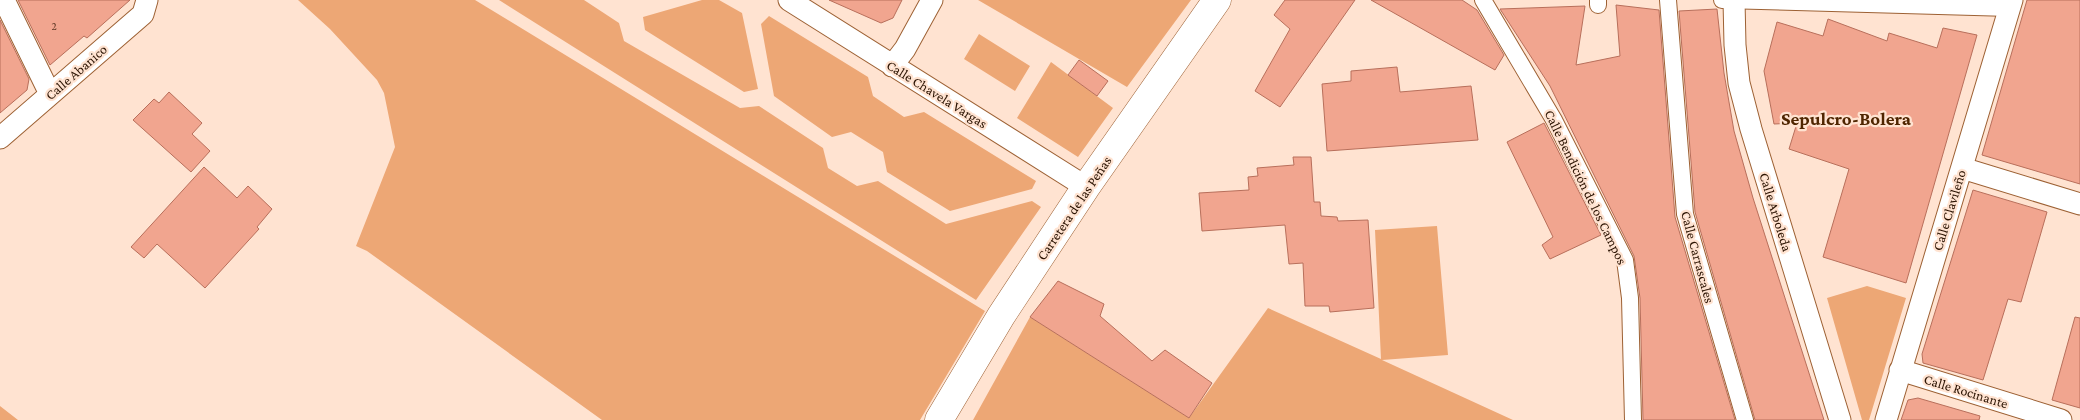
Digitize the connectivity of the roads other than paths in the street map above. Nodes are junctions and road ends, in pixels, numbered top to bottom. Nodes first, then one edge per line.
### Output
1 (4, 0) edge
2 (147, 0) edge
3 (789, 0) edge
4 (932, 0) edge
5 (1217, 0) edge
6 (1483, 0) edge
7 (1668, 0) edge
8 (1722, 0) edge
9 (1734, 0) edge
10 (2011, 4) edge
11 (892, 66) junction
12 (50, 94) junction
13 (0, 138) edge
14 (1962, 168) junction
15 (1086, 187) junction
16 (2080, 204) edge
17 (1900, 370) junction
18 (939, 420) edge
19 (1634, 420) edge
20 (1745, 420) edge
21 (1840, 420) edge
22 (1886, 420) edge
23 (2061, 420) edge

1 - 12 street
2 - 12 street, Calle Abanico
3 - 11 street, Calle Chavela Vargas
4 - 11 street
5 - 15 main road, Carretera de las Peñas
6 - 19 street, Calle Bendición de los Campos
7 - 20 street, Calle Carrascales
8 - 9 street
9 - 10 street
9 - 21 street, Calle Arboleda
10 - 14 street, Calle Clavileño
11 - 15 street, Calle Chavela Vargas
12 - 13 street, Calle Abanico
14 - 16 street
14 - 17 street, Calle Clavileño
15 - 18 main road, Carretera de las Peñas
17 - 22 street, Calle Clavileño
17 - 23 street, Calle Rocinante

